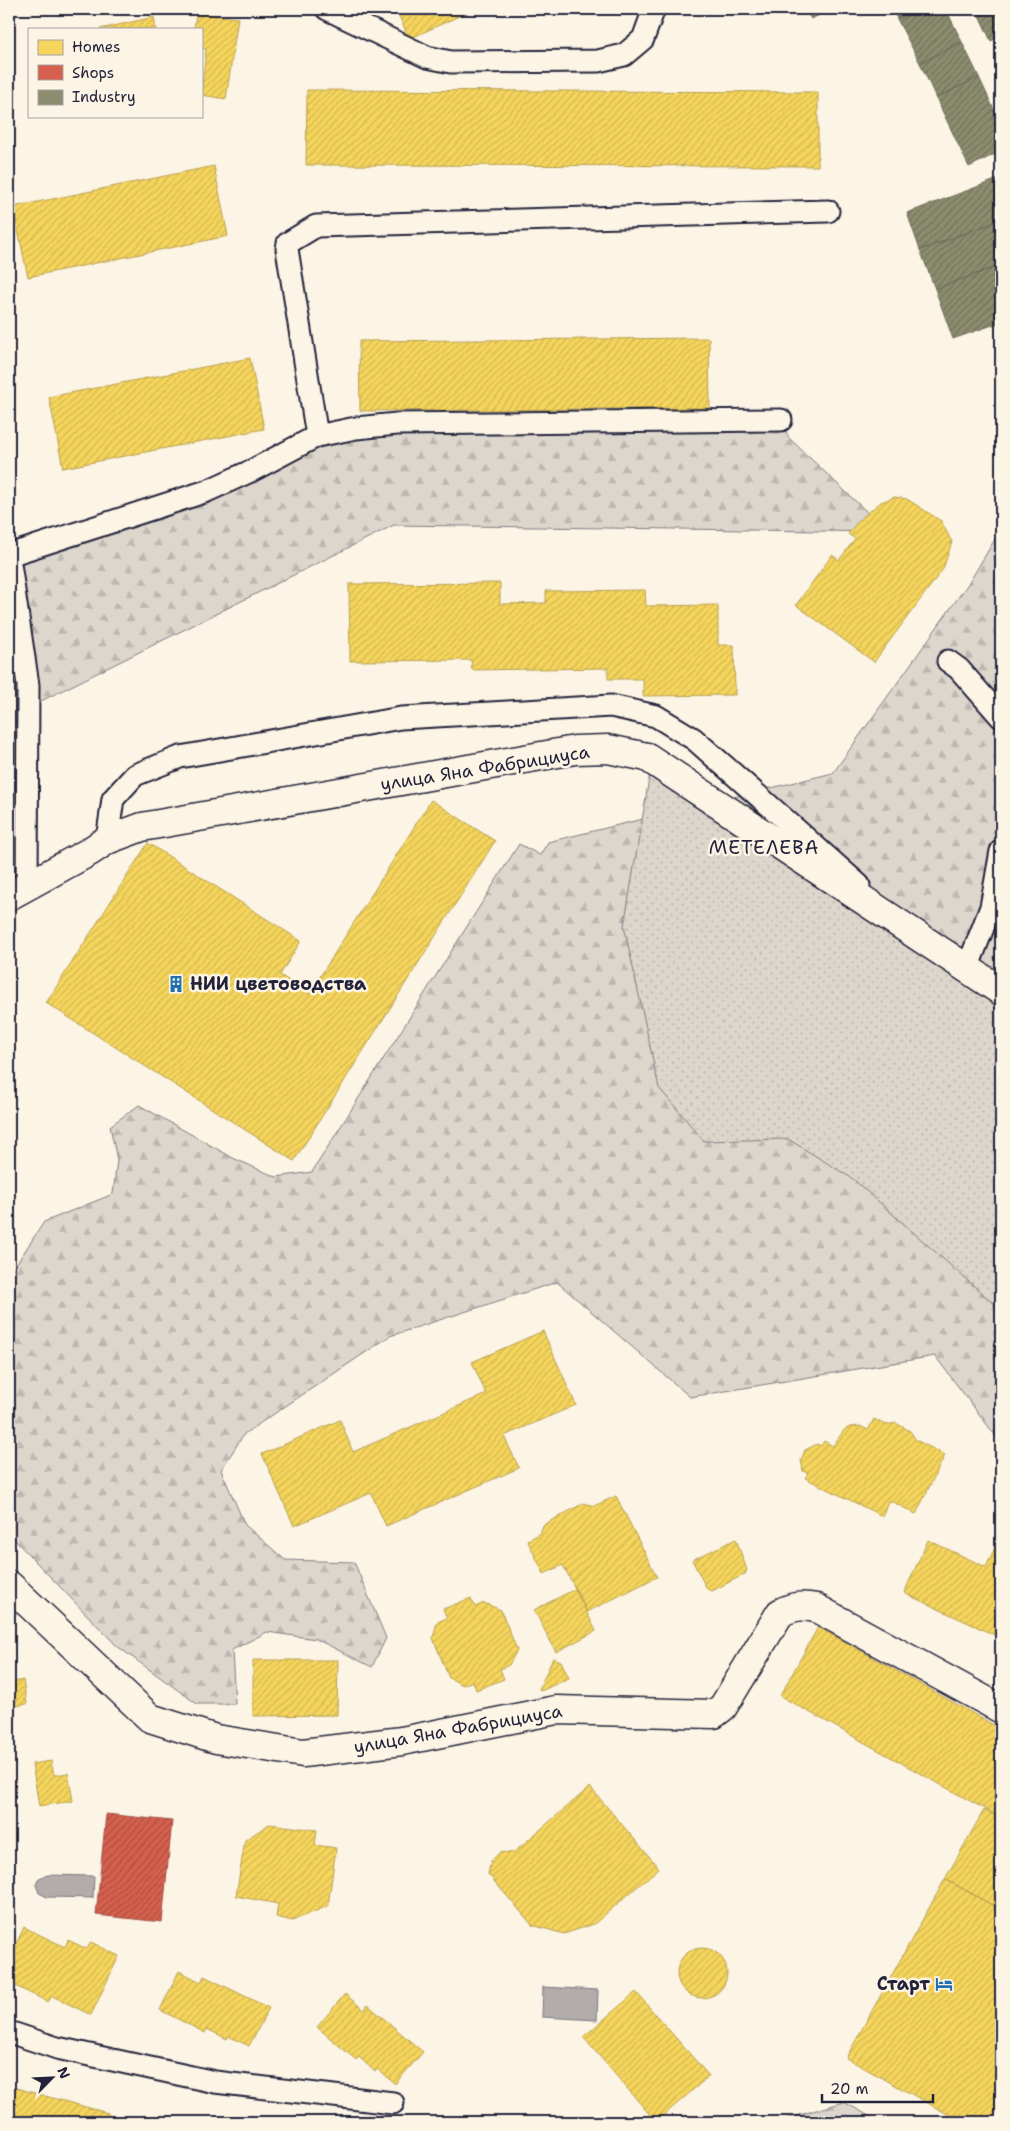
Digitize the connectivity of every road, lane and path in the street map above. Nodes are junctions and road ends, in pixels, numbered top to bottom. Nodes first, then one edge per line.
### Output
1 (327, 9) edge
2 (654, 9) edge
3 (828, 211) dead end
4 (781, 420) dead end
5 (317, 436) junction
6 (9, 556) edge
7 (948, 661) dead end
8 (1001, 717) edge
9 (107, 840) junction
10 (1001, 851) edge
11 (18, 892) edge
12 (911, 932) junction
13 (967, 969) junction
14 (1001, 991) edge
15 (9, 1585) edge
16 (1001, 1708) edge
17 (9, 2032) edge
18 (393, 2103) dead end

1 - 2 lane
3 - 5 lane
4 - 5 lane
5 - 6 lane
6 - 11 lane
7 - 8 lane
9 - 11 street, улица Яна Фабрициуса
9 - 12 street, улица Яна Фабрициуса
9 - 12 lane
10 - 13 lane
12 - 13 street, улица Яна Фабрициуса
13 - 14 street, улица Яна Фабрициуса
15 - 16 street, улица Яна Фабрициуса
17 - 18 lane

